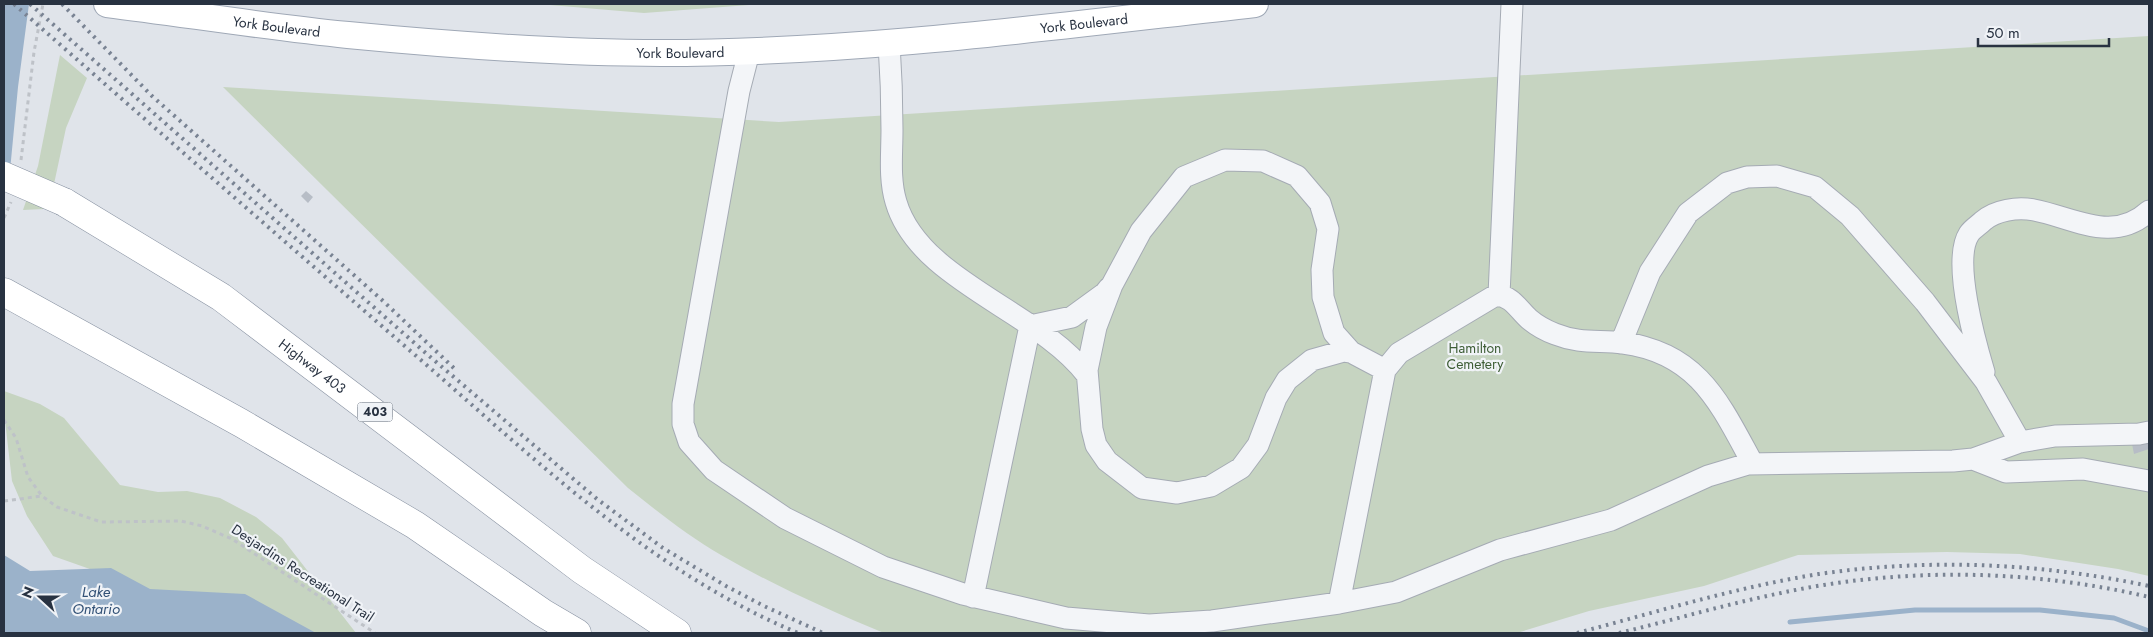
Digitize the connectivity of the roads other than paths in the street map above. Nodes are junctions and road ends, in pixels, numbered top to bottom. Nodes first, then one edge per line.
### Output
1 (107, 4) edge
2 (1255, 4) edge
3 (1512, 4) edge
4 (889, 43) junction
5 (749, 52) junction
6 (4, 176) edge
7 (2149, 210) edge
8 (1112, 285) junction
9 (1499, 295) junction
10 (13, 296) edge
11 (1030, 326) junction
12 (1621, 343) junction
13 (1351, 352) junction
14 (1385, 370) junction
15 (1087, 375) junction
16 (1990, 390) junction
17 (2149, 432) edge
18 (2020, 442) junction
19 (1973, 459) junction
20 (1753, 464) junction
21 (2149, 481) edge
22 (973, 597) junction
23 (1339, 603) junction
24 (577, 633) edge
25 (677, 633) edge

1 - 5 main road, York Boulevard
2 - 4 main road, York Boulevard
3 - 9 lane
4 - 5 main road, York Boulevard
4 - 11 lane
5 - 22 lane
6 - 25 highway, Highway 403 / 403, bridge
7 - 16 lane
8 - 11 lane
8 - 13 lane
8 - 15 lane
9 - 12 lane
9 - 14 lane
10 - 24 highway
11 - 15 lane
11 - 22 lane
12 - 16 lane
12 - 20 lane
13 - 14 lane
13 - 15 lane
14 - 23 lane
16 - 18 lane
17 - 18 lane
18 - 19 lane
19 - 20 lane
19 - 21 lane
20 - 23 lane
22 - 23 lane

